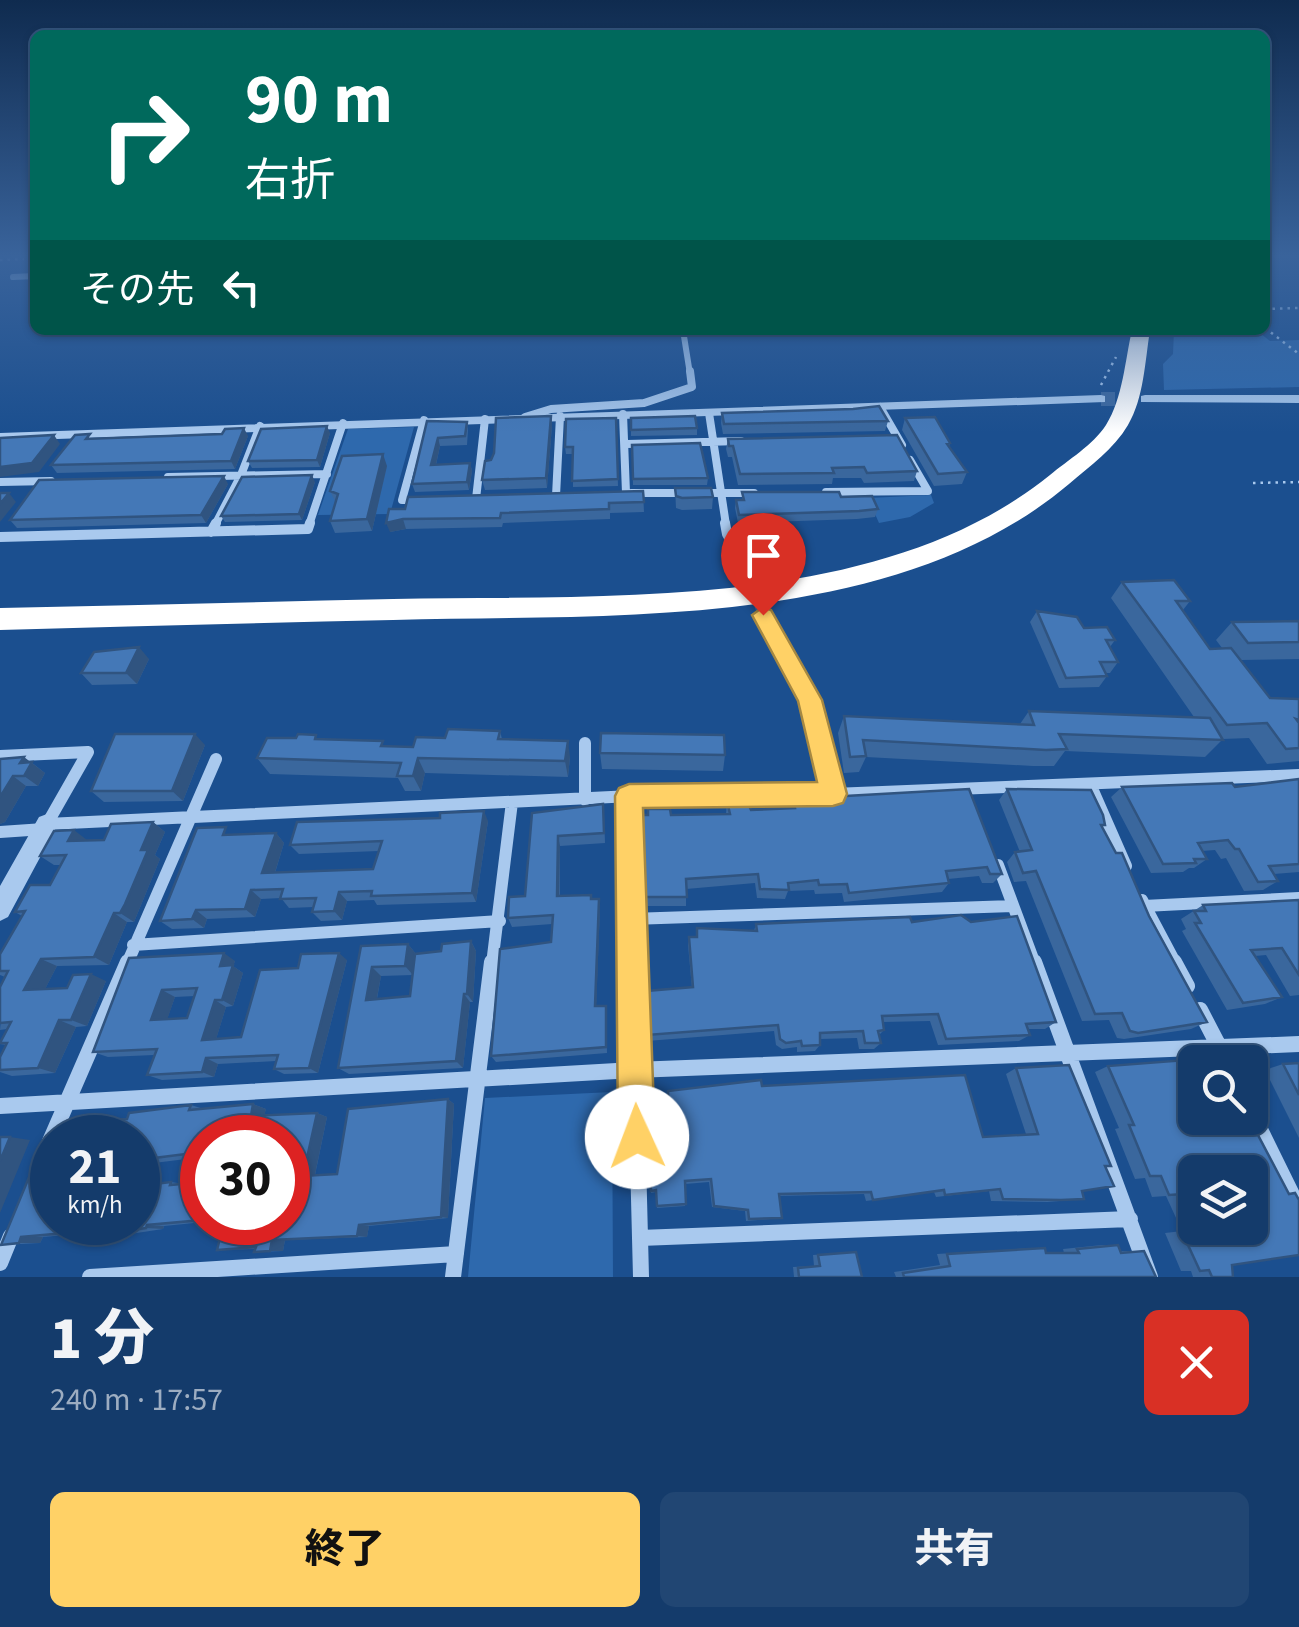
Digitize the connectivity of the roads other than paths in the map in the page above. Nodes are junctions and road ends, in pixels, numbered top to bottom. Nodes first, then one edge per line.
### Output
1 (684, 335) edge
2 (1141, 335) edge
3 (1137, 393) junction
4 (1299, 399) edge
5 (1106, 404) junction
6 (880, 407) junction
7 (709, 413) junction
8 (623, 414) junction
9 (560, 416) junction
10 (525, 417) junction
11 (485, 419) junction
12 (424, 420) junction
13 (343, 423) junction
14 (260, 426) junction
15 (78, 433) junction
16 (0, 437) edge
17 (879, 438) edge
18 (898, 438) junction
19 (749, 441) edge
20 (712, 442) junction
21 (627, 444) junction
22 (67, 449) edge
23 (56, 465) edge
24 (326, 474) junction
25 (242, 475) junction
26 (163, 478) edge
27 (64, 480) edge
28 (44, 481) junction
29 (0, 482) edge
30 (758, 492) edge
31 (814, 492) edge
32 (626, 493) junction
33 (720, 493) junction
34 (609, 494) edge
35 (34, 495) edge
36 (573, 495) edge
37 (536, 496) edge
38 (556, 496) junction
39 (476, 498) junction
40 (496, 498) edge
41 (457, 499) edge
42 (439, 500) edge
43 (11, 522) edge
44 (211, 532) junction
45 (0, 536) edge
46 (744, 563) tunnel mouth
47 (763, 615) tunnel mouth
48 (0, 619) edge
49 (584, 744) dead end
50 (0, 756) edge
51 (216, 759) dead end
52 (1299, 776) edge
53 (1090, 784) junction
54 (968, 788) junction
55 (833, 794) junction
56 (629, 796) junction
57 (585, 800) junction
58 (512, 802) junction
59 (974, 804) edge
60 (187, 818) junction
61 (46, 826) junction
62 (0, 832) edge
63 (994, 855) edge
64 (1299, 898) edge
65 (1013, 906) junction
66 (1144, 906) junction
67 (0, 909) edge
68 (631, 919) junction
69 (500, 921) junction
70 (133, 945) junction
71 (1299, 1044) edge
72 (1218, 1045) edge
73 (1268, 1048) edge
74 (1069, 1052) junction
75 (1178, 1054) edge
76 (634, 1070) junction
77 (476, 1080) junction
78 (66, 1102) junction
79 (0, 1106) edge
80 (61, 1115) edge
81 (1263, 1135) edge
82 (1299, 1210) edge
83 (1130, 1219) junction
84 (15, 1227) edge
85 (640, 1238) junction
86 (456, 1254) junction
87 (0, 1263) edge
88 (90, 1277) edge
89 (453, 1277) edge
90 (641, 1277) edge
91 (1150, 1277) edge

1 - 10 street
2 - 3 highway
3 - 4 street
3 - 5 highway
5 - 6 street
5 - 48 highway
6 - 7 street
6 - 18 street
7 - 8 street
7 - 20 street
8 - 9 street
8 - 21 street
9 - 10 street
9 - 38 street
10 - 11 street
11 - 12 street
11 - 39 street
12 - 13 street
12 - 42 street
13 - 14 street
13 - 24 street
14 - 15 street
14 - 25 street
15 - 16 street
15 - 22 street
17 - 18 street
18 - 31 street
19 - 20 street
20 - 21 street
20 - 33 street
21 - 32 street
23 - 28 street
24 - 25 street
24 - 44 street
25 - 26 street
25 - 44 street
27 - 28 street
28 - 29 street
28 - 35 street
30 - 33 street
32 - 33 street
32 - 34 street
33 - 46 street
36 - 38 street
37 - 38 street
39 - 40 street
39 - 41 street
43 - 45 street
44 - 45 street
47 - 55 street
49 - 57 street
50 - 61 street
51 - 60 street
52 - 53 street
53 - 54 street
53 - 66 street
54 - 55 street
54 - 59 street
55 - 56 street
56 - 57 street
56 - 68 street
57 - 58 street
58 - 60 street
58 - 69 street
60 - 61 street
60 - 70 street
61 - 62 street
61 - 67 street
63 - 65 street
64 - 66 street
65 - 68 street
65 - 74 street
66 - 72 street
68 - 76 street
69 - 70 street
69 - 77 street
70 - 78 street
71 - 73 street
74 - 75 street
74 - 76 street
74 - 83 street
76 - 77 street
76 - 85 street
77 - 78 street
77 - 86 street
78 - 79 street
78 - 80 street
81 - 82 street
83 - 85 street
83 - 91 street
84 - 87 street
85 - 90 street
86 - 88 street
86 - 89 street

